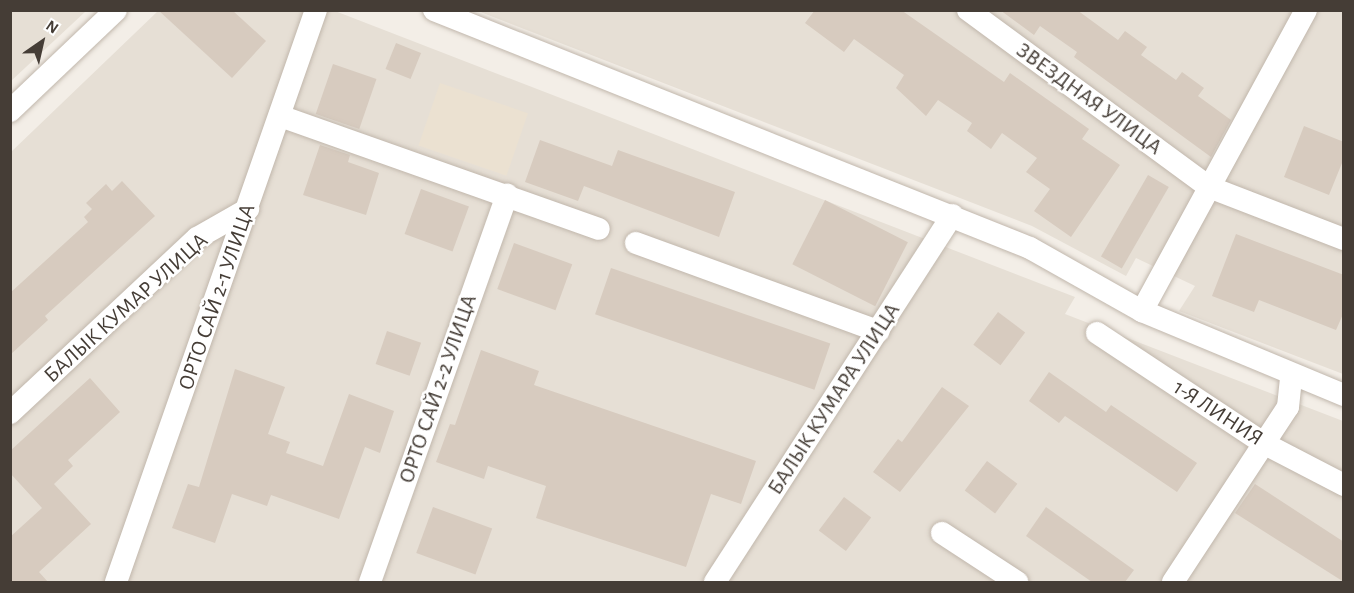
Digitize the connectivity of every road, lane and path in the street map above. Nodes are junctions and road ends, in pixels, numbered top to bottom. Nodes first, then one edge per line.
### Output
1 (116, 10) edge
2 (316, 10) edge
3 (434, 10) edge
4 (968, 10) edge
5 (1306, 10) edge
6 (10, 111) edge
7 (280, 116) junction
8 (1209, 188) junction
9 (507, 195) junction
10 (248, 209) junction
11 (951, 215) junction
12 (599, 229) dead end
13 (1344, 239) edge
14 (636, 243) dead end
15 (1142, 310) junction
16 (878, 332) junction
17 (1097, 333) dead end
18 (1291, 376) junction
19 (1344, 396) edge
20 (10, 413) edge
21 (1265, 444) junction
22 (1344, 485) edge
23 (942, 533) dead end
24 (116, 582) edge
25 (370, 582) edge
26 (715, 582) edge
27 (1017, 582) edge
28 (1173, 582) edge

1 - 6 street
2 - 7 street, ОРТО САЙ 2-1 УЛИЦА
3 - 11 street
4 - 8 street, ЗВЕЗДНАЯ УЛИЦА
5 - 8 street
7 - 9 street
7 - 10 street, ОРТО САЙ 2-1 УЛИЦА
8 - 13 street, ЗВЕЗДНАЯ УЛИЦА
8 - 15 street
9 - 12 street
9 - 25 street, ОРТО САЙ 2-2 УЛИЦА
10 - 20 street, БАЛЫК КУМАР УЛИЦА
10 - 24 street, ОРТО САЙ 2-1 УЛИЦА
11 - 15 street
11 - 16 street, БАЛЫК КУМАРА УЛИЦА
14 - 16 street
15 - 18 street
16 - 26 street, БАЛЫК КУМАРА УЛИЦА
17 - 21 street, 1-Я ЛИНИЯ
18 - 19 street
18 - 21 street
21 - 22 street, 1-Я ЛИНИЯ
21 - 28 street
23 - 27 street

